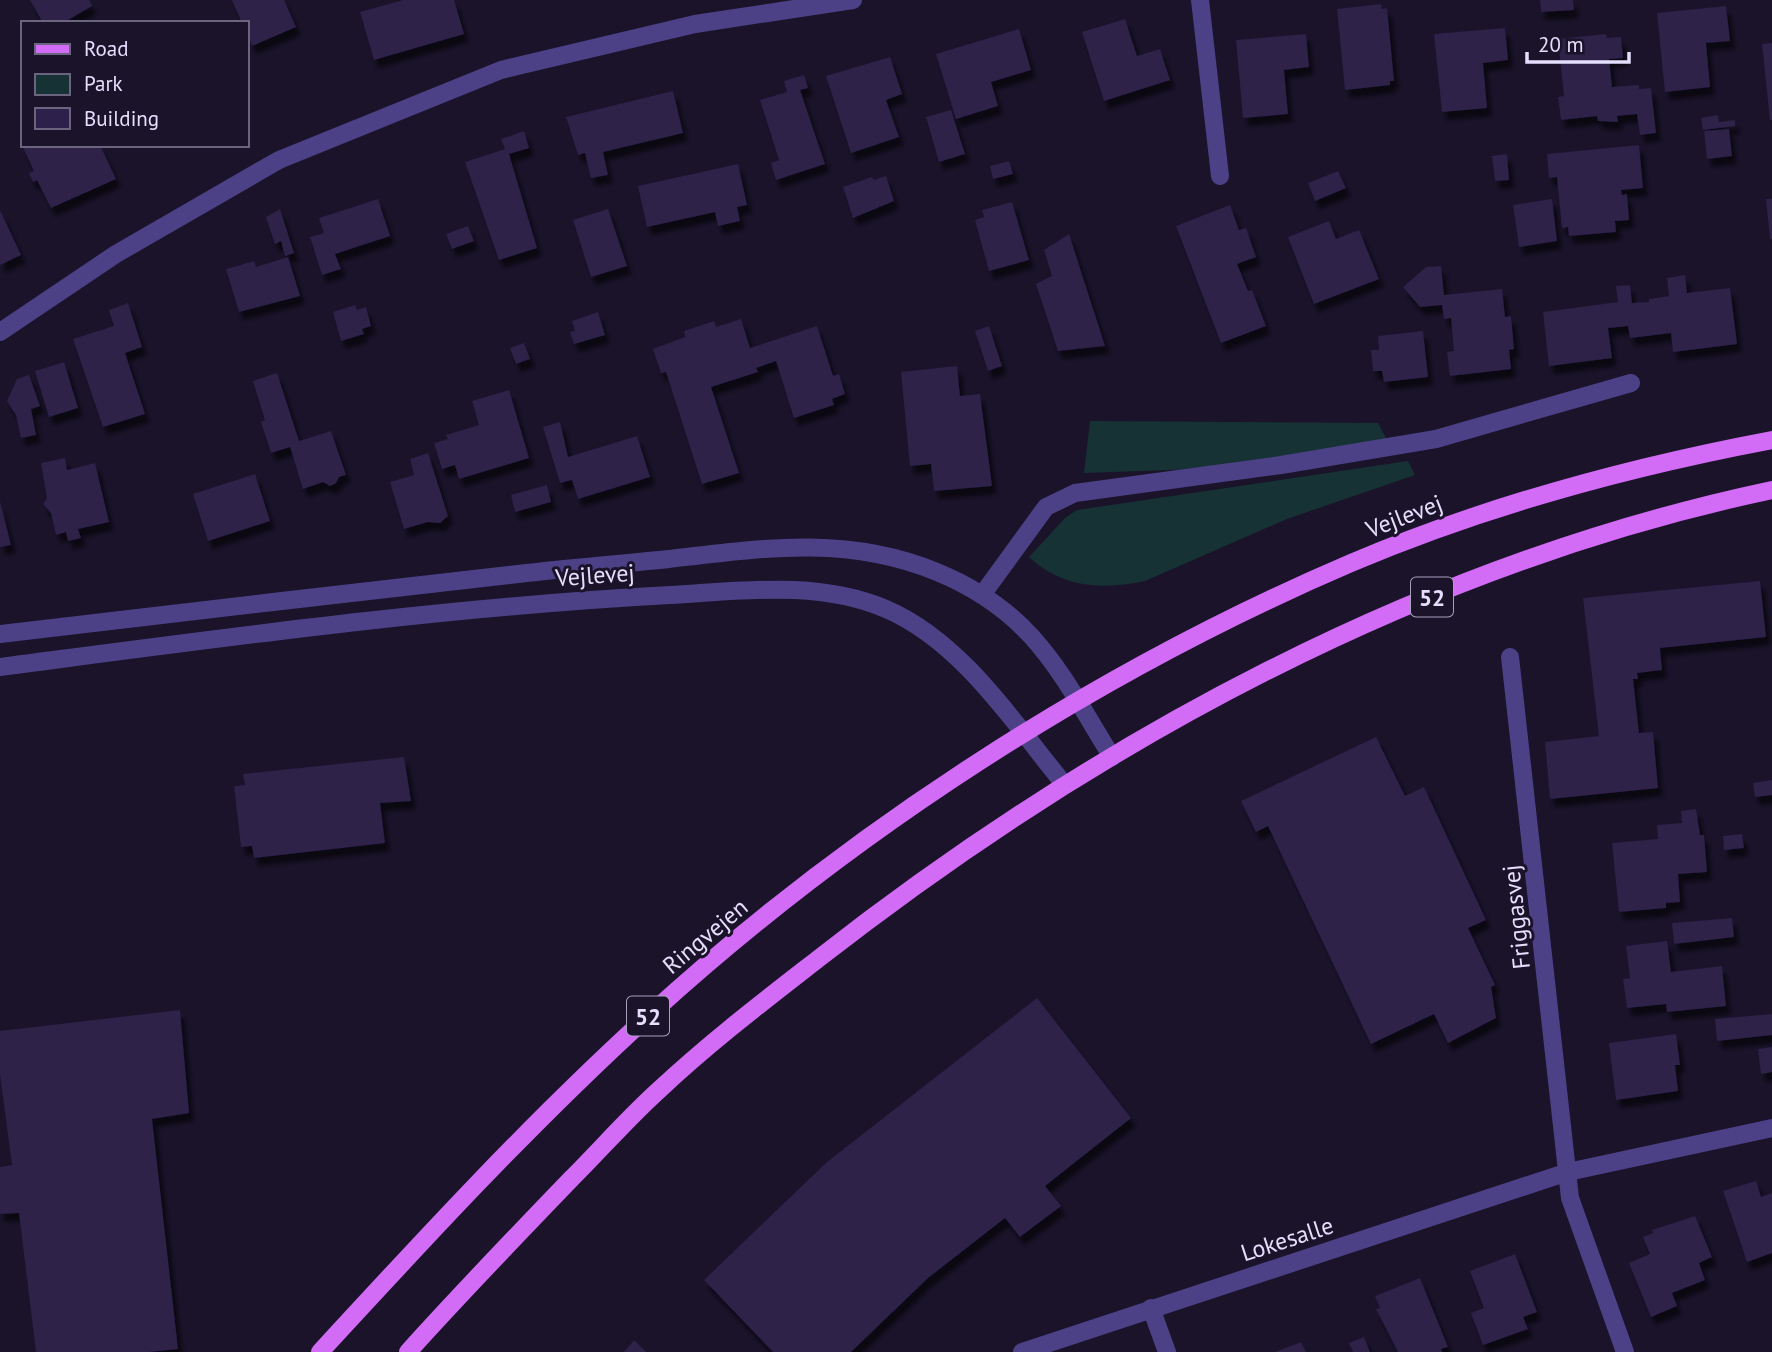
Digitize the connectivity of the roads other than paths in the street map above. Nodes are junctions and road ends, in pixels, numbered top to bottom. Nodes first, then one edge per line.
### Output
1 (853, 0) edge
2 (1200, 0) edge
3 (1220, 176) dead end
4 (0, 332) edge
5 (1631, 383) dead end
6 (1772, 440) edge
7 (1772, 490) edge
8 (982, 594) junction
9 (0, 634) edge
10 (1510, 657) dead end
11 (0, 667) edge
12 (1077, 701) junction
13 (1023, 734) junction
14 (1112, 757) junction
15 (1064, 785) junction
16 (1772, 1128) edge
17 (1568, 1172) junction
18 (1151, 1308) junction
19 (320, 1352) edge
20 (408, 1352) edge
21 (1023, 1352) edge
22 (1167, 1352) edge
23 (1625, 1352) edge

1 - 4 street
2 - 3 street
5 - 8 street
6 - 12 main road, Vejlevej / 52
7 - 14 main road, 52
8 - 9 street, Vejlevej
8 - 12 street, Vejlevej
10 - 17 street, Friggasvej
11 - 13 street, Vejlevej
12 - 13 main road, Ringvejen / 52
12 - 14 street, Vejlevej
13 - 15 street, Vejlevej
13 - 19 main road, Ringvejen / 52
14 - 15 main road, 52
15 - 20 main road, 52
16 - 17 street, Lokesalle
17 - 18 street, Lokesalle
17 - 23 street
18 - 21 street, Lokesalle
18 - 22 street

